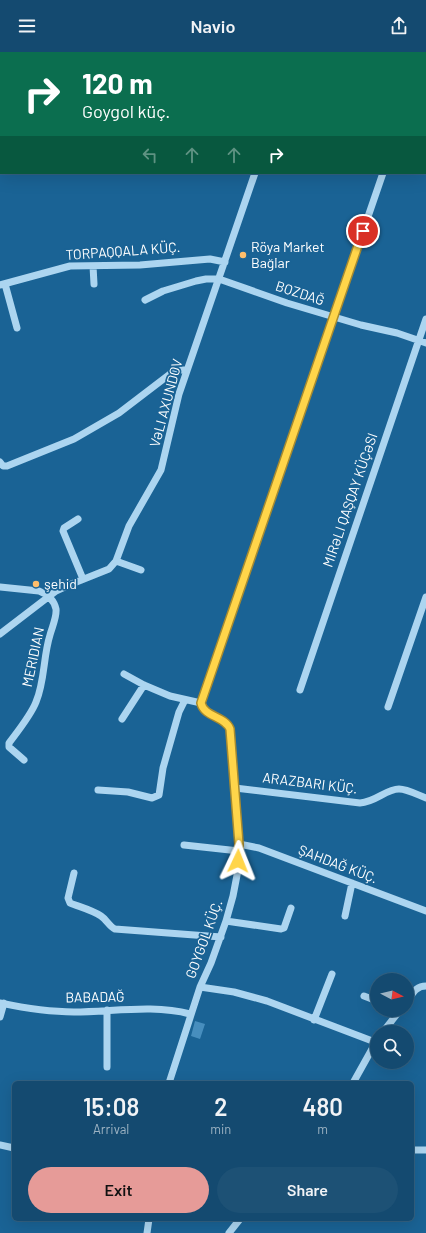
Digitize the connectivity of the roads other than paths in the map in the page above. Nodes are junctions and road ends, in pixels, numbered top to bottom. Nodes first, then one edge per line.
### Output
1 (255, 174) edge
2 (383, 174) edge
3 (225, 262) junction
4 (93, 266) junction
5 (219, 279) junction
6 (2, 284) edge
7 (94, 284) dead end
8 (145, 300) dead end
9 (333, 317) junction
10 (426, 319) edge
11 (17, 328) dead end
12 (418, 340) junction
13 (426, 343) edge
14 (187, 370) junction
15 (0, 462) edge
16 (78, 519) dead end
17 (116, 561) junction
18 (141, 570) dead end
19 (83, 579) junction
20 (0, 587) edge
21 (49, 597) junction
22 (426, 597) edge
23 (0, 634) edge
24 (124, 674) dead end
25 (144, 685) junction
26 (300, 690) dead end
27 (185, 700) junction
28 (201, 703) junction
29 (388, 707) dead end
30 (122, 719) dead end
31 (24, 760) dead end
32 (235, 788) junction
33 (98, 790) dead end
34 (426, 798) edge
35 (184, 845) dead end
36 (239, 848) junction
37 (74, 873) dead end
38 (352, 883) junction
39 (291, 908) dead end
40 (426, 911) edge
41 (345, 916) dead end
42 (226, 921) junction
43 (221, 937) junction
44 (332, 974) dead end
45 (426, 986) edge
46 (200, 987) junction
47 (414, 991) edge
48 (364, 996) dead end
49 (370, 998) edge
50 (2, 1003) edge
51 (107, 1010) junction
52 (190, 1014) junction
53 (0, 1017) edge
54 (395, 1017) edge
55 (314, 1020) junction
56 (388, 1025) edge
57 (370, 1039) edge
58 (370, 1052) edge
59 (107, 1067) dead end
60 (170, 1081) edge
61 (354, 1081) edge
62 (0, 1145) edge
63 (12, 1148) edge
64 (414, 1150) edge
65 (426, 1150) edge
66 (149, 1221) edge
67 (238, 1221) edge
68 (147, 1233) edge
69 (229, 1233) edge

1 - 3 street, VƏLI AXUNDOV
2 - 9 street
3 - 4 street, TORPAQQALA KÜÇ.
3 - 5 street, VƏLI AXUNDOV
4 - 6 street, TORPAQQALA KÜÇ.
4 - 7 street
5 - 8 street, BOZDAĞ
5 - 9 street, BOZDAĞ
5 - 14 street, VƏLI AXUNDOV
6 - 11 street
9 - 12 street, BOZDAĞ
9 - 28 street
10 - 12 street, MIRƏLI QAŞQAY KÜÇƏSI
12 - 13 street, BOZDAĞ
12 - 26 street, MIRƏLI QAŞQAY KÜÇƏSI
14 - 15 street
14 - 17 street, VƏLI AXUNDOV
16 - 19 street
17 - 18 street
17 - 19 street
19 - 21 street
20 - 21 street
21 - 23 street
21 - 31 street, MERIDIAN
22 - 29 street
24 - 25 street
25 - 27 street
25 - 30 street
27 - 28 street
27 - 33 street
28 - 32 street, GOYGOL KÜÇ.
32 - 34 street
32 - 36 street, GOYGOL KÜÇ.
35 - 36 street, ŞAHDAĞ KÜÇ.
36 - 38 street, ŞAHDAĞ KÜÇ.
36 - 42 street, GOYGOL KÜÇ.
37 - 43 street
38 - 40 street, ŞAHDAĞ KÜÇ.
38 - 41 street
39 - 42 street
42 - 43 street, GOYGOL KÜÇ.
43 - 46 street, GOYGOL KÜÇ.
44 - 55 street
45 - 47 street
46 - 52 street, GOYGOL KÜÇ.
46 - 55 street
48 - 49 street
50 - 51 street, BABADAĞ
50 - 53 street
51 - 52 street, BABADAĞ
51 - 59 street
52 - 60 street, GOYGOL KÜÇ.
54 - 56 street
55 - 57 street
58 - 61 street
62 - 63 street
64 - 65 street
66 - 68 street
67 - 69 street

